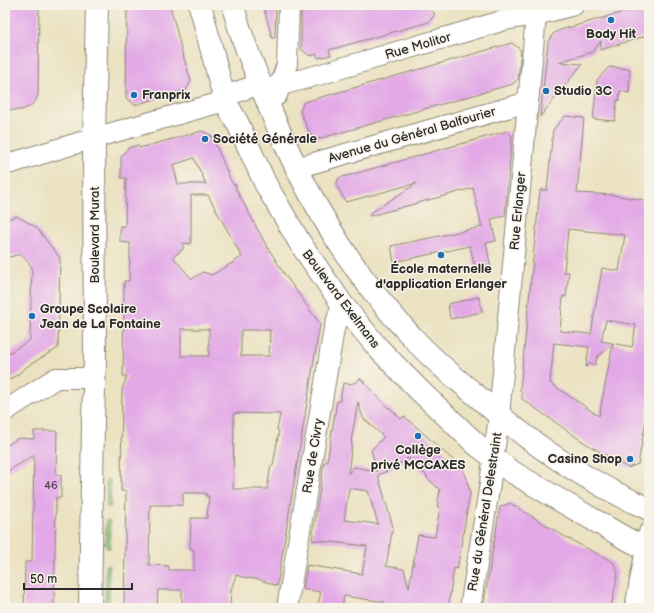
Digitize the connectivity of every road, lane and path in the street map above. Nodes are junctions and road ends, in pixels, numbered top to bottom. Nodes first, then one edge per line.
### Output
1 (97, 5) edge
2 (200, 5) edge
3 (233, 5) edge
4 (289, 5) edge
5 (574, 5) edge
6 (536, 10) edge
7 (272, 87) junction
8 (225, 101) junction
9 (528, 102) junction
10 (94, 138) junction
11 (5, 165) edge
12 (296, 168) junction
13 (342, 304) junction
14 (94, 378) junction
15 (5, 411) edge
16 (499, 416) junction
17 (494, 458) junction
18 (649, 509) edge
19 (648, 544) edge
20 (90, 608) edge
21 (287, 608) edge
22 (470, 608) edge
23 (634, 608) edge

1 - 10 main road, Boulevard Murat
2 - 8 main road, Boulevard Exelmans
3 - 7 main road
4 - 7 street
5 - 6 street, Rue Molitor
6 - 7 street, Rue Molitor
6 - 9 street, Rue Erlanger
7 - 8 street, Rue Molitor
7 - 12 main road
8 - 10 street, Rue Molitor
8 - 13 main road, Boulevard Exelmans
9 - 12 street, Avenue du Général Balfourier
9 - 16 street, Rue Erlanger
10 - 11 street, Rue Molitor
10 - 14 main road, Boulevard Murat
12 - 16 main road
13 - 17 main road, Boulevard Exelmans
13 - 21 street, Rue de Civry
14 - 15 street
14 - 20 main road, Boulevard Murat
16 - 17 street, Rue du Général Delestraint
16 - 18 main road
17 - 19 main road, Boulevard Exelmans
17 - 22 street, Rue du Général Delestraint
19 - 23 street

